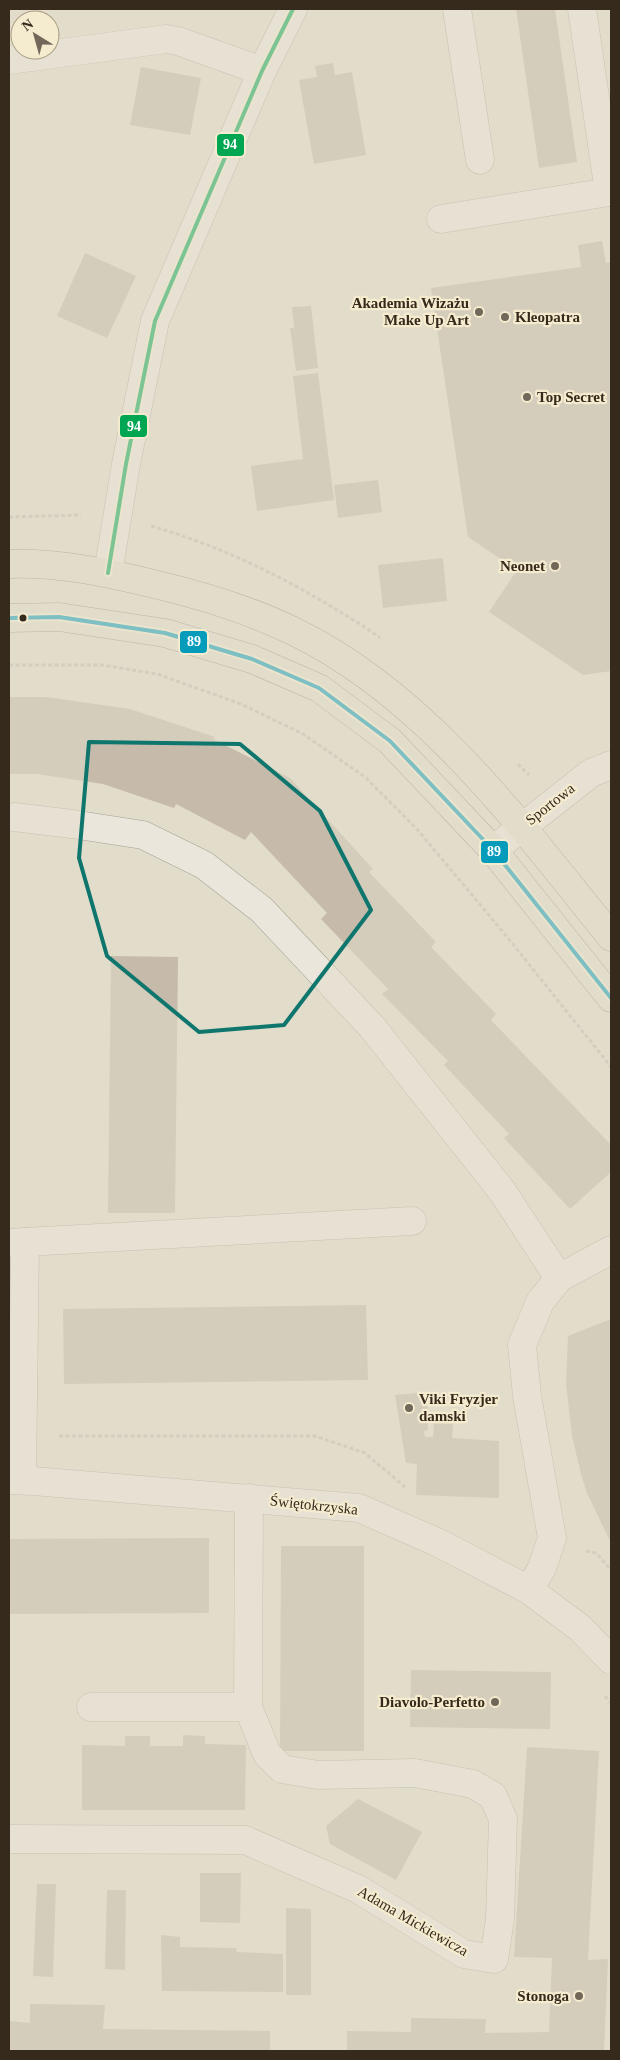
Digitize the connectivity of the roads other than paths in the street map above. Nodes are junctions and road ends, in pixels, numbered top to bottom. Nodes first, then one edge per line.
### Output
1 (293, 9) edge
2 (457, 9) edge
3 (582, 9) edge
4 (9, 60) edge
5 (262, 71) junction
6 (480, 160) dead end
7 (610, 192) edge
8 (441, 219) dead end
9 (9, 564) edge
10 (108, 573) junction
11 (9, 618) edge
12 (611, 765) edge
13 (14, 816) dead end
14 (522, 826) junction
15 (493, 850) junction
16 (611, 937) edge
17 (611, 998) edge
18 (412, 1221) dead end
19 (17, 1243) edge
20 (611, 1250) edge
21 (559, 1278) junction
22 (21, 1480) edge
23 (249, 1498) junction
24 (529, 1590) junction
25 (611, 1660) edge
26 (248, 1707) junction
27 (91, 1708) dead end
28 (9, 1839) edge

1 - 5 street
2 - 6 street
3 - 7 street
4 - 5 street
5 - 10 street
7 - 8 street
9 - 10 main road
10 - 14 main road
11 - 15 main road
12 - 14 street, Sportowa
13 - 21 street
14 - 15 street, Sportowa
14 - 16 main road
15 - 17 main road
18 - 19 street
19 - 22 street
20 - 21 street
21 - 24 street
22 - 23 street, Świętokrzyska
23 - 24 street, Świętokrzyska
23 - 26 street, Adama Mickiewicza
24 - 25 street, Świętokrzyska
26 - 27 street
26 - 28 street, Adama Mickiewicza

